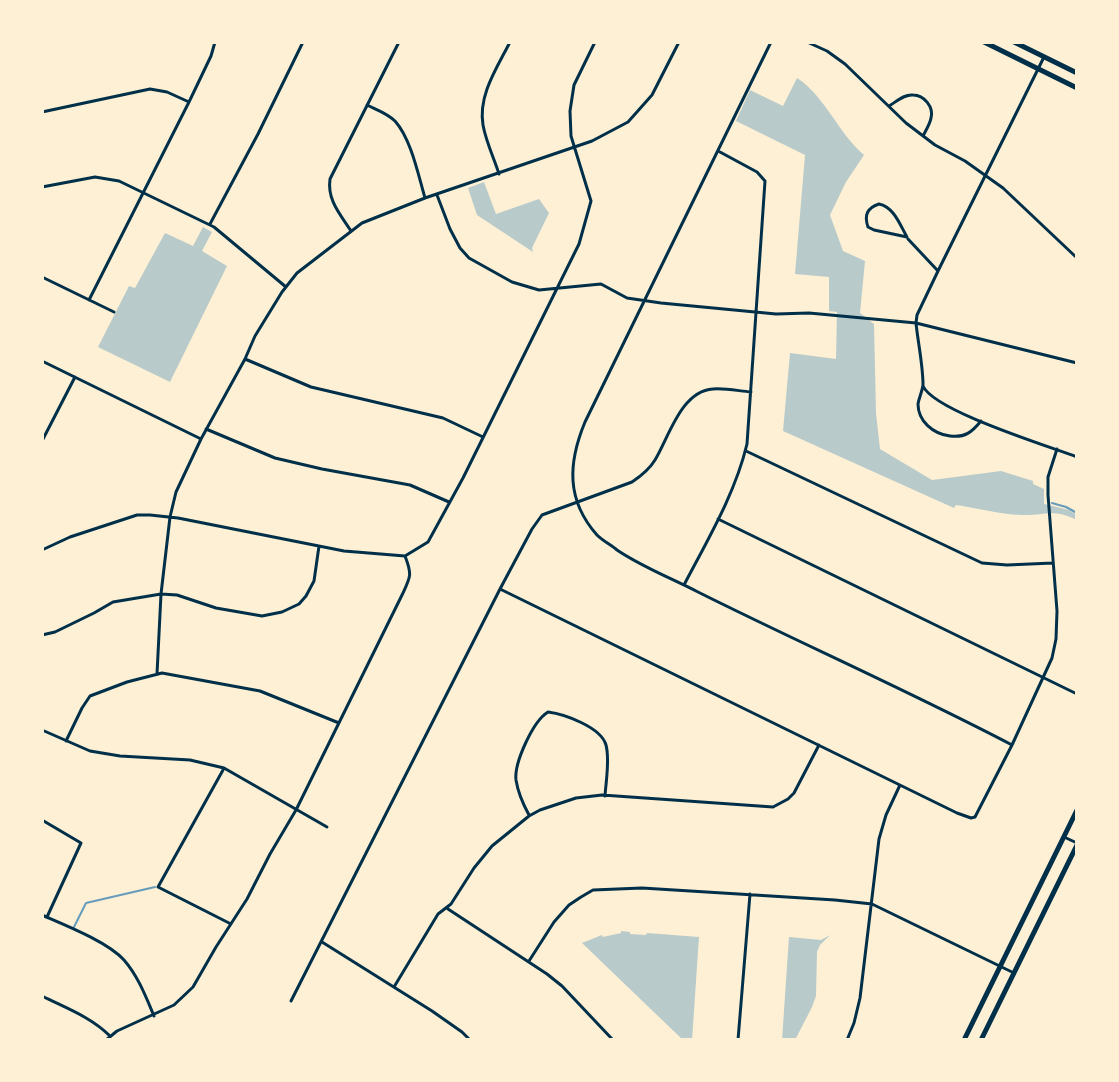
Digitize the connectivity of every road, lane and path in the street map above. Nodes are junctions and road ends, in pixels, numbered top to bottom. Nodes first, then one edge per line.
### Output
1 (215, 42) edge
2 (303, 42) edge
3 (399, 42) edge
4 (510, 42) edge
5 (595, 42) edge
6 (679, 42) edge
7 (771, 42) edge
8 (807, 42) edge
9 (984, 42) edge
10 (1001, 42) edge
11 (1014, 42) edge
12 (998, 49) junction
13 (1044, 57) junction
14 (1038, 69) junction
15 (1077, 73) edge
16 (1077, 88) edge
17 (189, 102) junction
18 (367, 105) junction
19 (889, 106) junction
20 (42, 112) edge
21 (923, 136) junction
22 (575, 147) junction
23 (719, 152) junction
24 (499, 174) junction
25 (985, 175) junction
26 (42, 187) edge
27 (144, 192) junction
28 (437, 195) junction
29 (425, 198) junction
30 (209, 224) junction
31 (351, 231) junction
32 (907, 237) junction
33 (1077, 258) edge
34 (938, 271) junction
35 (42, 277) edge
36 (286, 287) junction
37 (557, 288) junction
38 (89, 300) junction
39 (644, 301) junction
40 (114, 312) dead end
41 (757, 312) junction
42 (916, 323) junction
43 (245, 359) junction
44 (42, 361) edge
45 (1077, 363) edge
46 (75, 377) junction
47 (923, 386) junction
48 (751, 392) junction
49 (981, 421) junction
50 (206, 429) junction
51 (483, 437) junction
52 (201, 439) junction
53 (42, 441) edge
54 (1057, 449) junction
55 (745, 450) junction
56 (1077, 457) edge
57 (577, 501) junction
58 (449, 502) junction
59 (170, 517) junction
60 (718, 519) junction
61 (319, 546) junction
62 (42, 550) edge
63 (405, 556) junction
64 (1053, 563) junction
65 (684, 585) junction
66 (500, 589) junction
67 (161, 594) junction
68 (42, 635) edge
69 (157, 674) junction
70 (1043, 678) junction
71 (1077, 694) edge
72 (339, 723) junction
73 (42, 730) edge
74 (66, 741) junction
75 (819, 744) junction
76 (1012, 745) junction
77 (224, 768) junction
78 (900, 785) junction
79 (605, 796) junction
80 (296, 810) junction
81 (1077, 810) edge
82 (529, 816) junction
83 (42, 820) edge
84 (327, 827) dead end
85 (1064, 837) junction
86 (1077, 844) edge
87 (750, 894) junction
88 (872, 904) junction
89 (447, 908) junction
90 (42, 915) edge
91 (47, 917) junction
92 (231, 924) junction
93 (322, 942) junction
94 (529, 961) junction
95 (1001, 966) junction
96 (1014, 973) junction
97 (394, 987) junction
98 (42, 996) edge
99 (291, 1001) dead end
100 (154, 1016) junction
101 (108, 1038) edge
102 (470, 1040) edge
103 (613, 1040) edge
104 (738, 1040) edge
105 (847, 1040) edge
106 (964, 1040) edge
107 (981, 1040) edge

1 - 17 street
2 - 30 street
3 - 18 street
4 - 24 street
5 - 22 street
6 - 22 street
7 - 23 street
8 - 19 street
9 - 12 main road
10 - 12 street
11 - 13 main road
12 - 14 main road
13 - 14 street
13 - 15 main road
14 - 16 main road
14 - 25 street
17 - 20 street
17 - 27 street
18 - 29 street
18 - 31 street
19 - 21 street
19 - 21 street
21 - 25 street
22 - 24 street
22 - 37 street
23 - 39 street
23 - 41 street
24 - 28 street
25 - 33 street
25 - 34 street
26 - 27 street
27 - 30 street
27 - 38 street
28 - 29 street
28 - 37 street
29 - 31 street
30 - 36 street
31 - 36 street
32 - 32 street
32 - 34 street
34 - 42 street
35 - 38 street
36 - 43 street
37 - 39 street
37 - 51 street
38 - 40 street
39 - 41 street
39 - 57 street
41 - 42 street
41 - 48 street
42 - 45 street
42 - 47 street
43 - 50 street
43 - 51 street
44 - 46 street
46 - 52 street
46 - 53 street
47 - 49 street
47 - 49 street
48 - 55 street
48 - 57 street
49 - 54 street
50 - 52 street
50 - 58 street
51 - 58 street
52 - 59 street
54 - 56 street
54 - 64 street
55 - 60 street
55 - 64 street
57 - 65 street
57 - 66 street
58 - 63 street
59 - 61 street
59 - 62 street
59 - 67 street
60 - 65 street
60 - 70 street
61 - 63 street
61 - 67 street
63 - 72 street
64 - 70 street
65 - 76 street
66 - 75 street
66 - 93 street
67 - 68 street
67 - 69 street
69 - 72 street
69 - 74 street
70 - 71 street
70 - 76 street
72 - 80 street
73 - 74 street
74 - 77 street
75 - 78 street
75 - 79 street
76 - 78 street
77 - 80 street
77 - 92 street
78 - 88 street
79 - 82 street
79 - 82 street
80 - 84 street
80 - 92 street
81 - 85 main road
82 - 89 street
83 - 91 street
85 - 86 street
85 - 95 main road
86 - 96 main road
87 - 88 street
87 - 94 street
87 - 104 street
88 - 95 street
88 - 105 street
89 - 94 street
89 - 97 street
90 - 91 street
91 - 100 street
92 - 100 street
93 - 97 street
93 - 99 street
94 - 103 street
95 - 96 street
95 - 106 main road
96 - 107 main road
97 - 102 street
98 - 101 street
100 - 101 street

